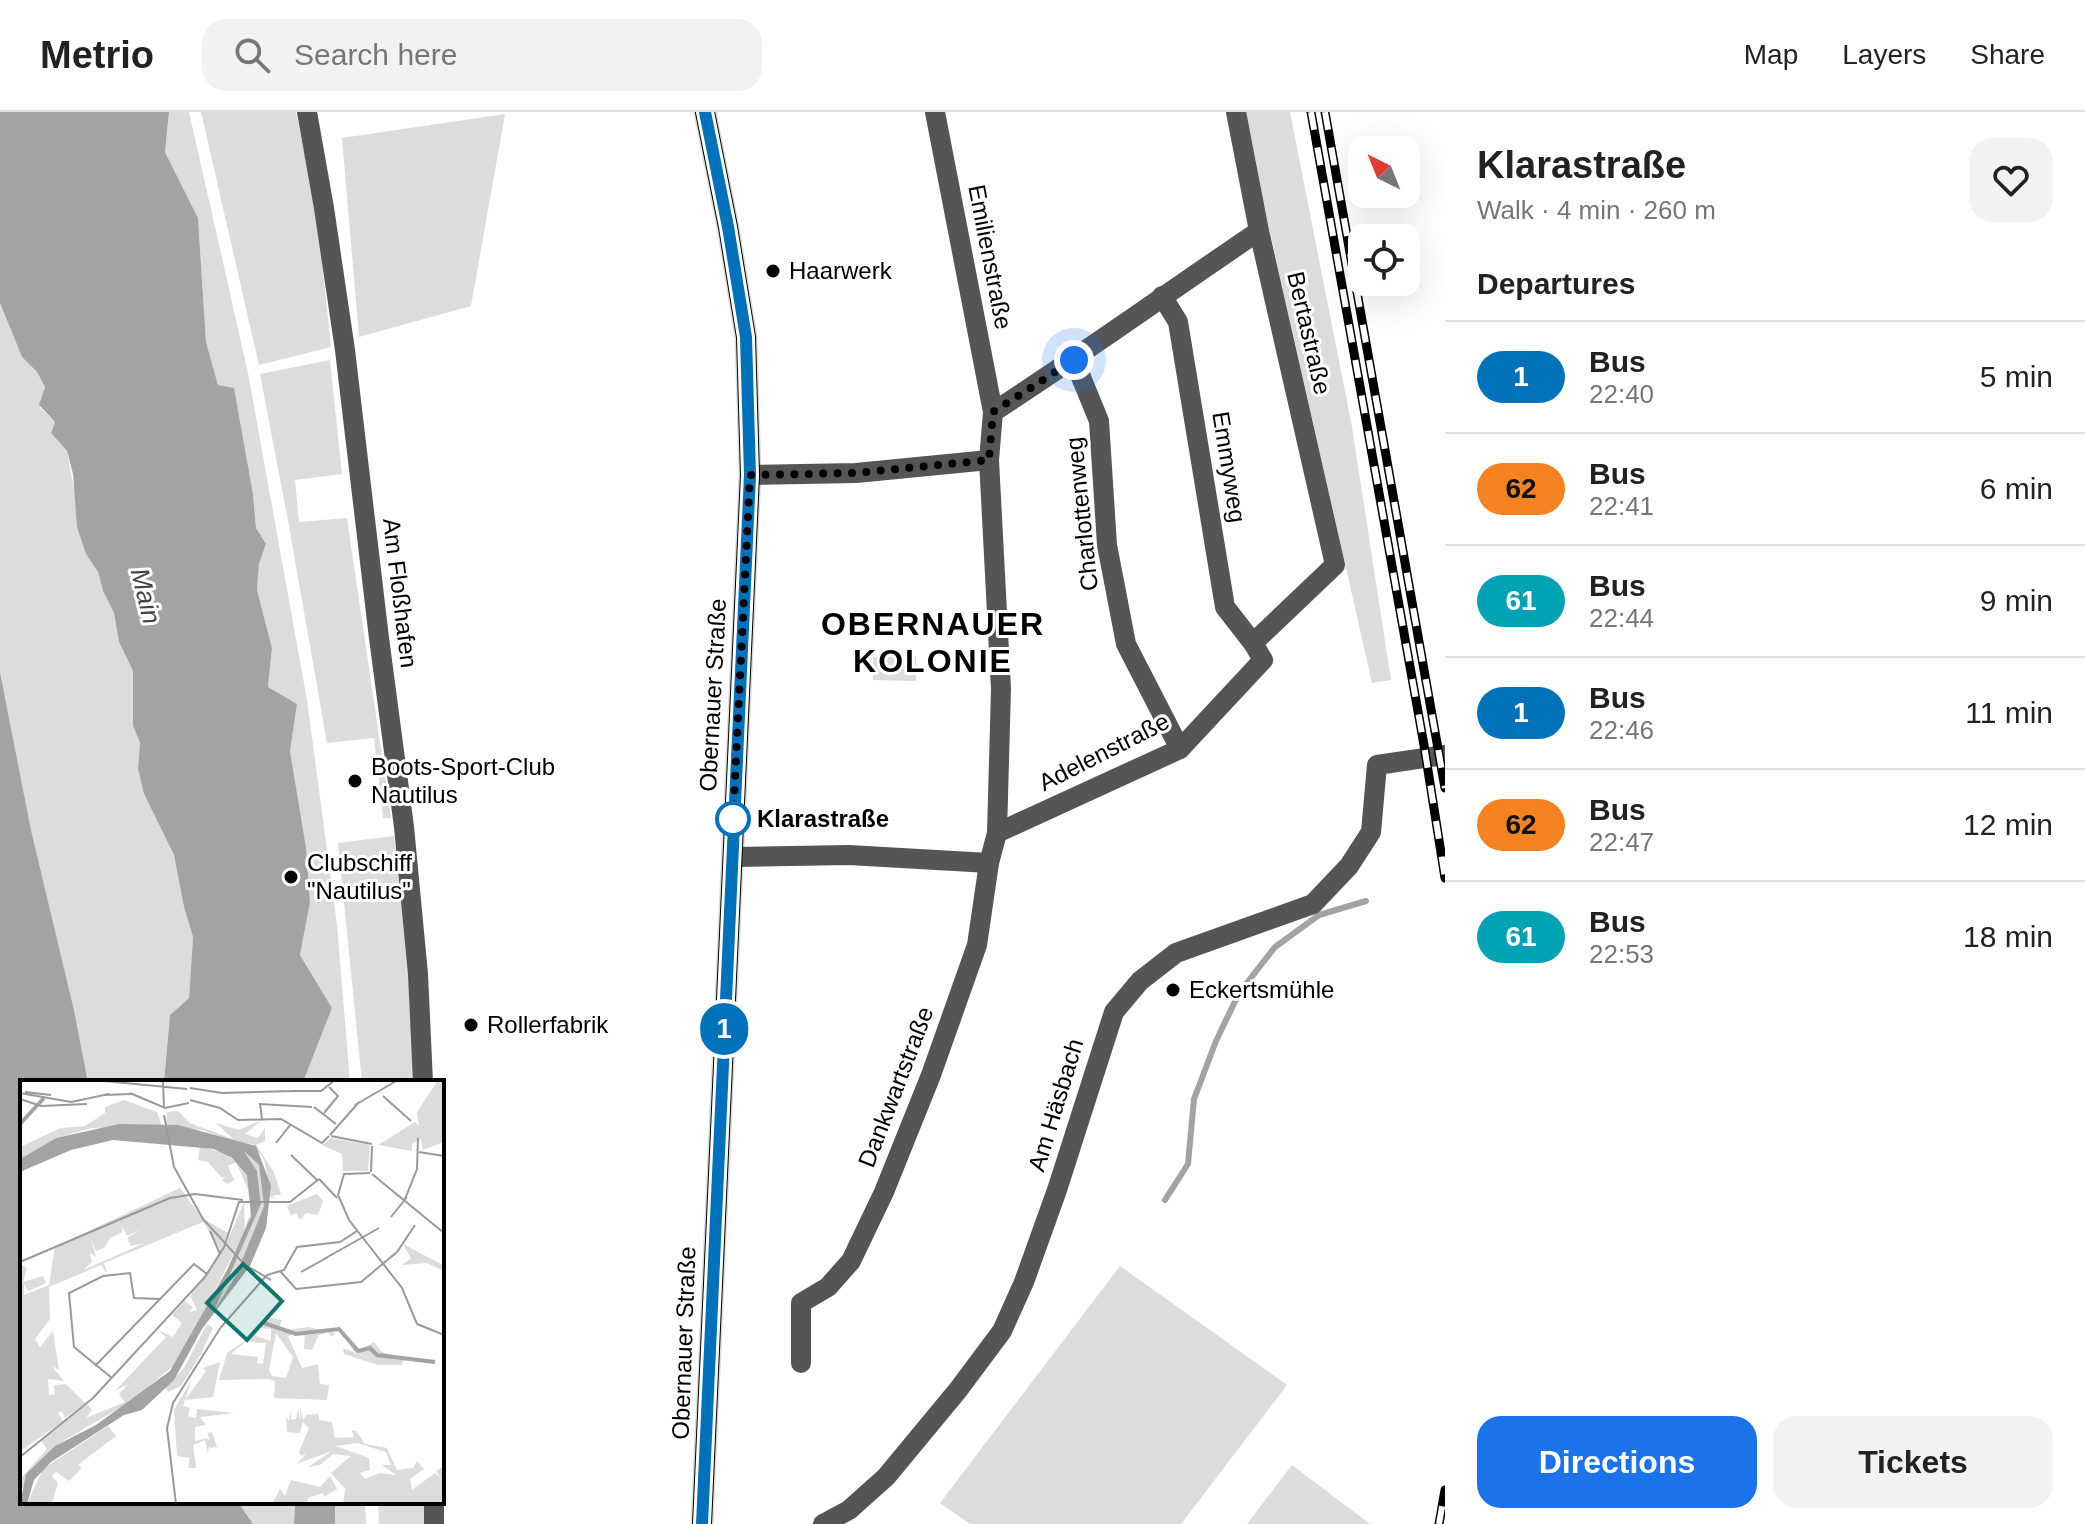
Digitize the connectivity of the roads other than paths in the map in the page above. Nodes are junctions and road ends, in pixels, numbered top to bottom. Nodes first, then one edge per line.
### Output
1 (307, 112) edge
2 (705, 112) edge
3 (935, 112) edge
4 (1236, 112) edge
5 (1259, 231) junction
6 (1162, 296) junction
7 (1074, 360) junction
8 (993, 412) junction
9 (989, 460) junction
10 (750, 475) junction
11 (1253, 643) junction
12 (1180, 749) junction
13 (1445, 755) edge
14 (997, 833) junction
15 (733, 857) junction
16 (989, 863) junction
17 (423, 1080) edge
18 (801, 1363) dead end
19 (702, 1524) edge
20 (823, 1524) edge

1 - 17 street, Am Floßhafen
2 - 10 main road, Obernauer Straße
3 - 8 street, Emilienstraße
4 - 5 street, Bertastraße
5 - 6 street
5 - 11 street, Bertastraße
6 - 7 street
6 - 11 street, Emmyweg
7 - 8 street
7 - 12 street, Charlottenweg
8 - 9 street, Emilienstraße
9 - 10 street
9 - 14 street, Dankwartstraße
10 - 15 main road, Obernauer Straße
11 - 12 street, Adelenstraße
12 - 14 street, Adelenstraße
13 - 20 street, Am Häsbach
14 - 16 street, Dankwartstraße
15 - 16 street
15 - 19 main road, Obernauer Straße
16 - 18 street, Dankwartstraße

